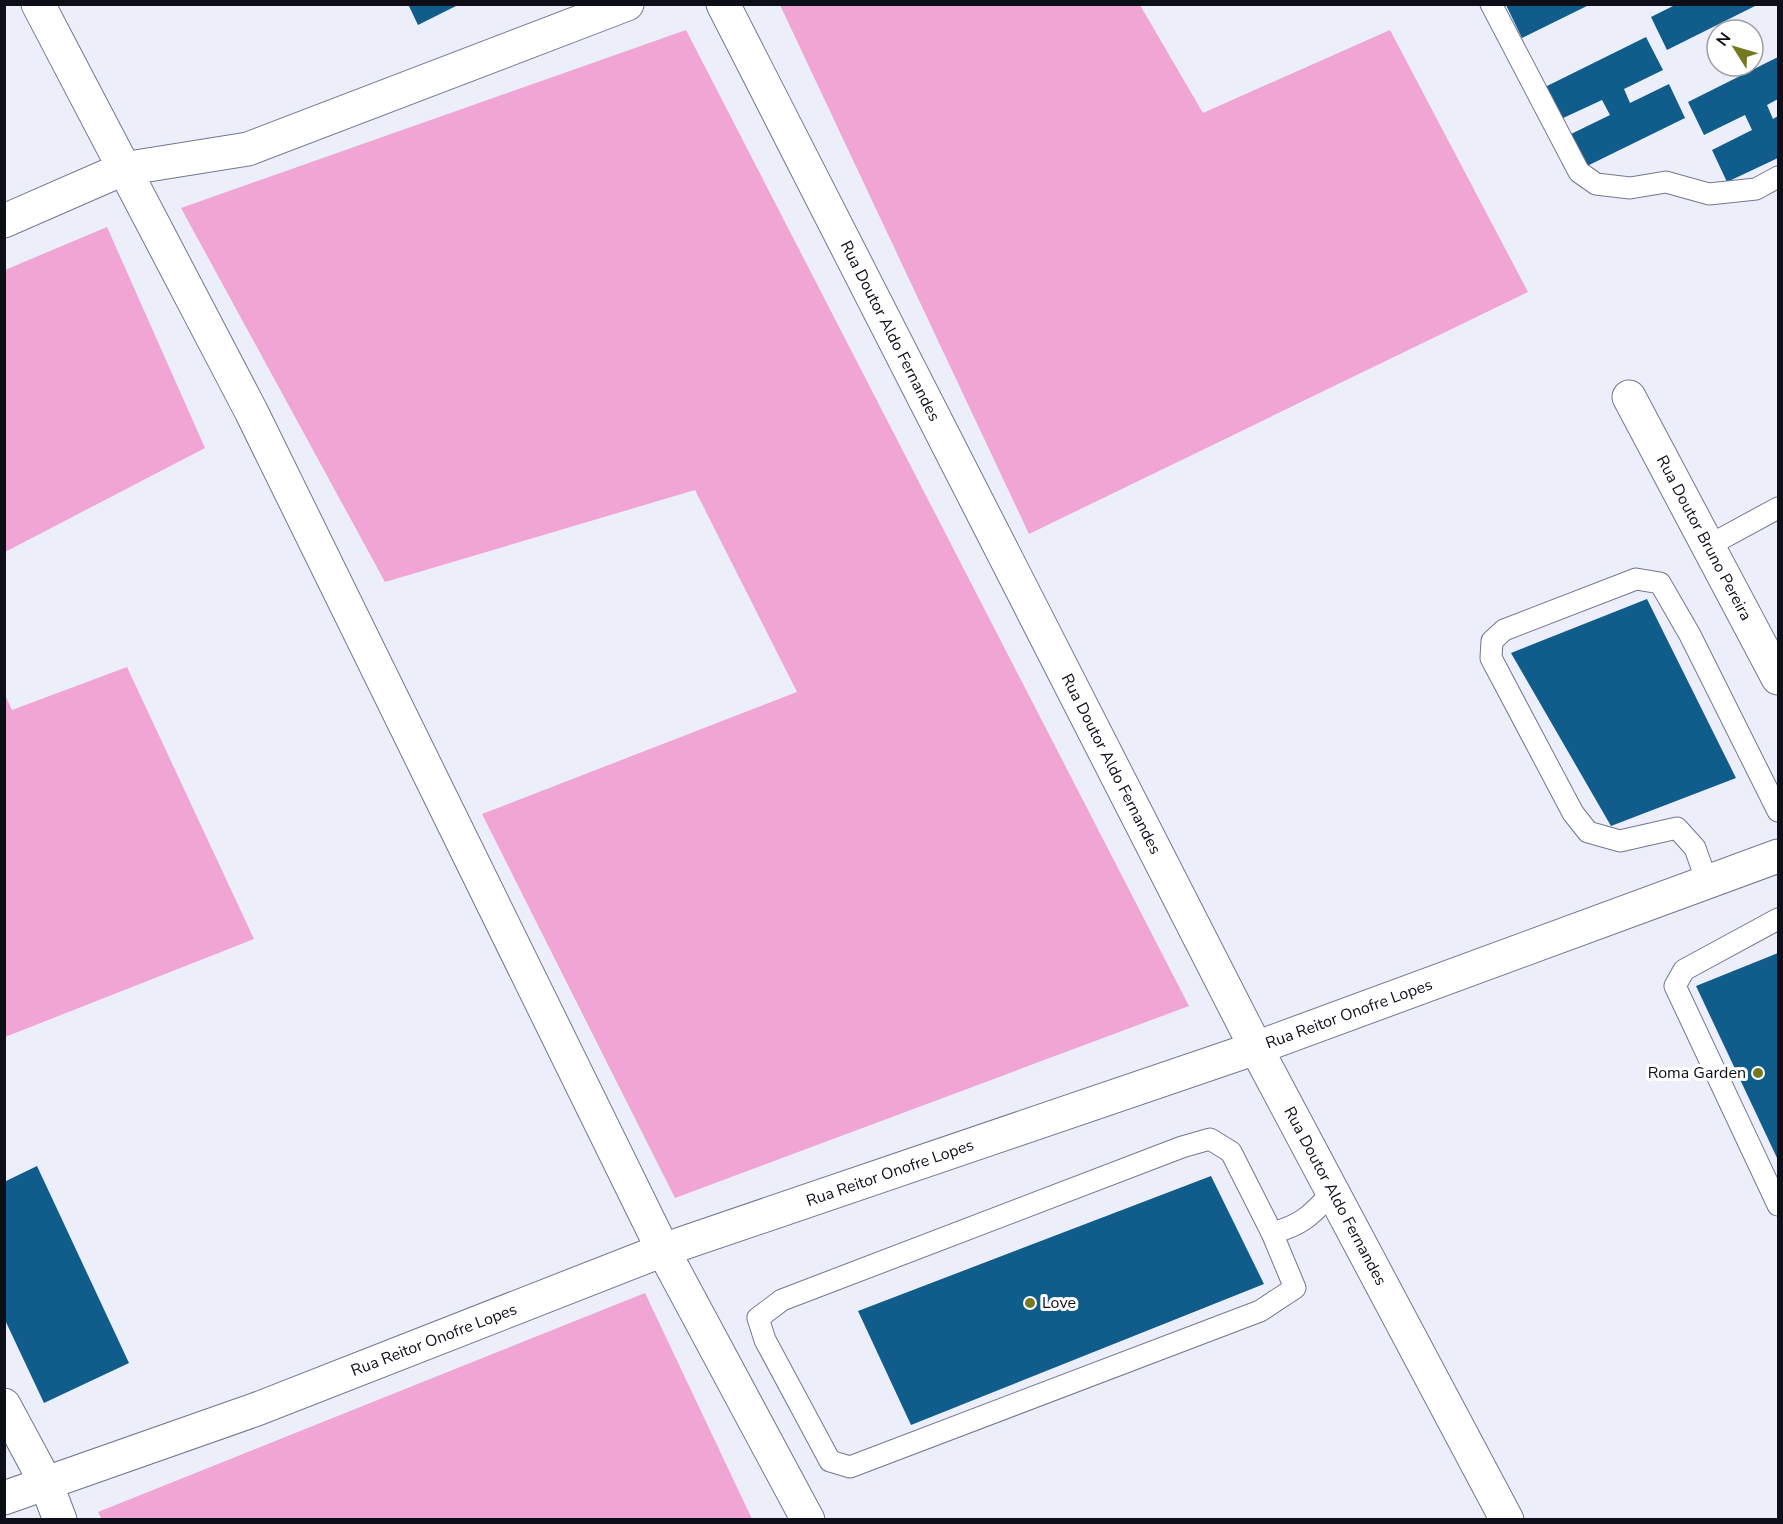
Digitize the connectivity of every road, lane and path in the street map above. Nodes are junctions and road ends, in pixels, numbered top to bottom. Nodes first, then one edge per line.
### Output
1 (38, 4) edge
2 (627, 4) edge
3 (723, 4) edge
4 (1491, 4) edge
5 (123, 169) junction
6 (1779, 177) edge
7 (4, 221) edge
8 (1629, 397) dead end
9 (1779, 508) edge
10 (1708, 546) junction
11 (1779, 678) edge
12 (1779, 811) edge
13 (1779, 856) edge
14 (1707, 882) junction
15 (1779, 918) edge
16 (1256, 1048) junction
17 (1333, 1192) junction
18 (1779, 1205) edge
19 (1272, 1233) junction
20 (663, 1250) junction
21 (4, 1405) edge
22 (46, 1483) junction
23 (4, 1498) edge
24 (60, 1520) edge
25 (808, 1520) edge
26 (1507, 1520) edge

1 - 5 street
2 - 5 street
3 - 16 street, Rua Doutor Aldo Fernandes
4 - 6 lane
5 - 7 street
5 - 20 street
8 - 10 street, Rua Doutor Bruno Pereira
9 - 10 lane
10 - 11 street, Rua Doutor Bruno Pereira
12 - 14 lane
13 - 14 street, Rua Reitor Onofre Lopes
14 - 16 street, Rua Reitor Onofre Lopes
15 - 18 lane
16 - 17 street, Rua Doutor Aldo Fernandes
16 - 20 street, Rua Reitor Onofre Lopes
17 - 19 lane
17 - 26 street, Rua Doutor Aldo Fernandes
19 - 19 lane
20 - 22 street, Rua Reitor Onofre Lopes
20 - 25 street
21 - 22 street
22 - 23 street, Rua Reitor Onofre Lopes
22 - 24 street

